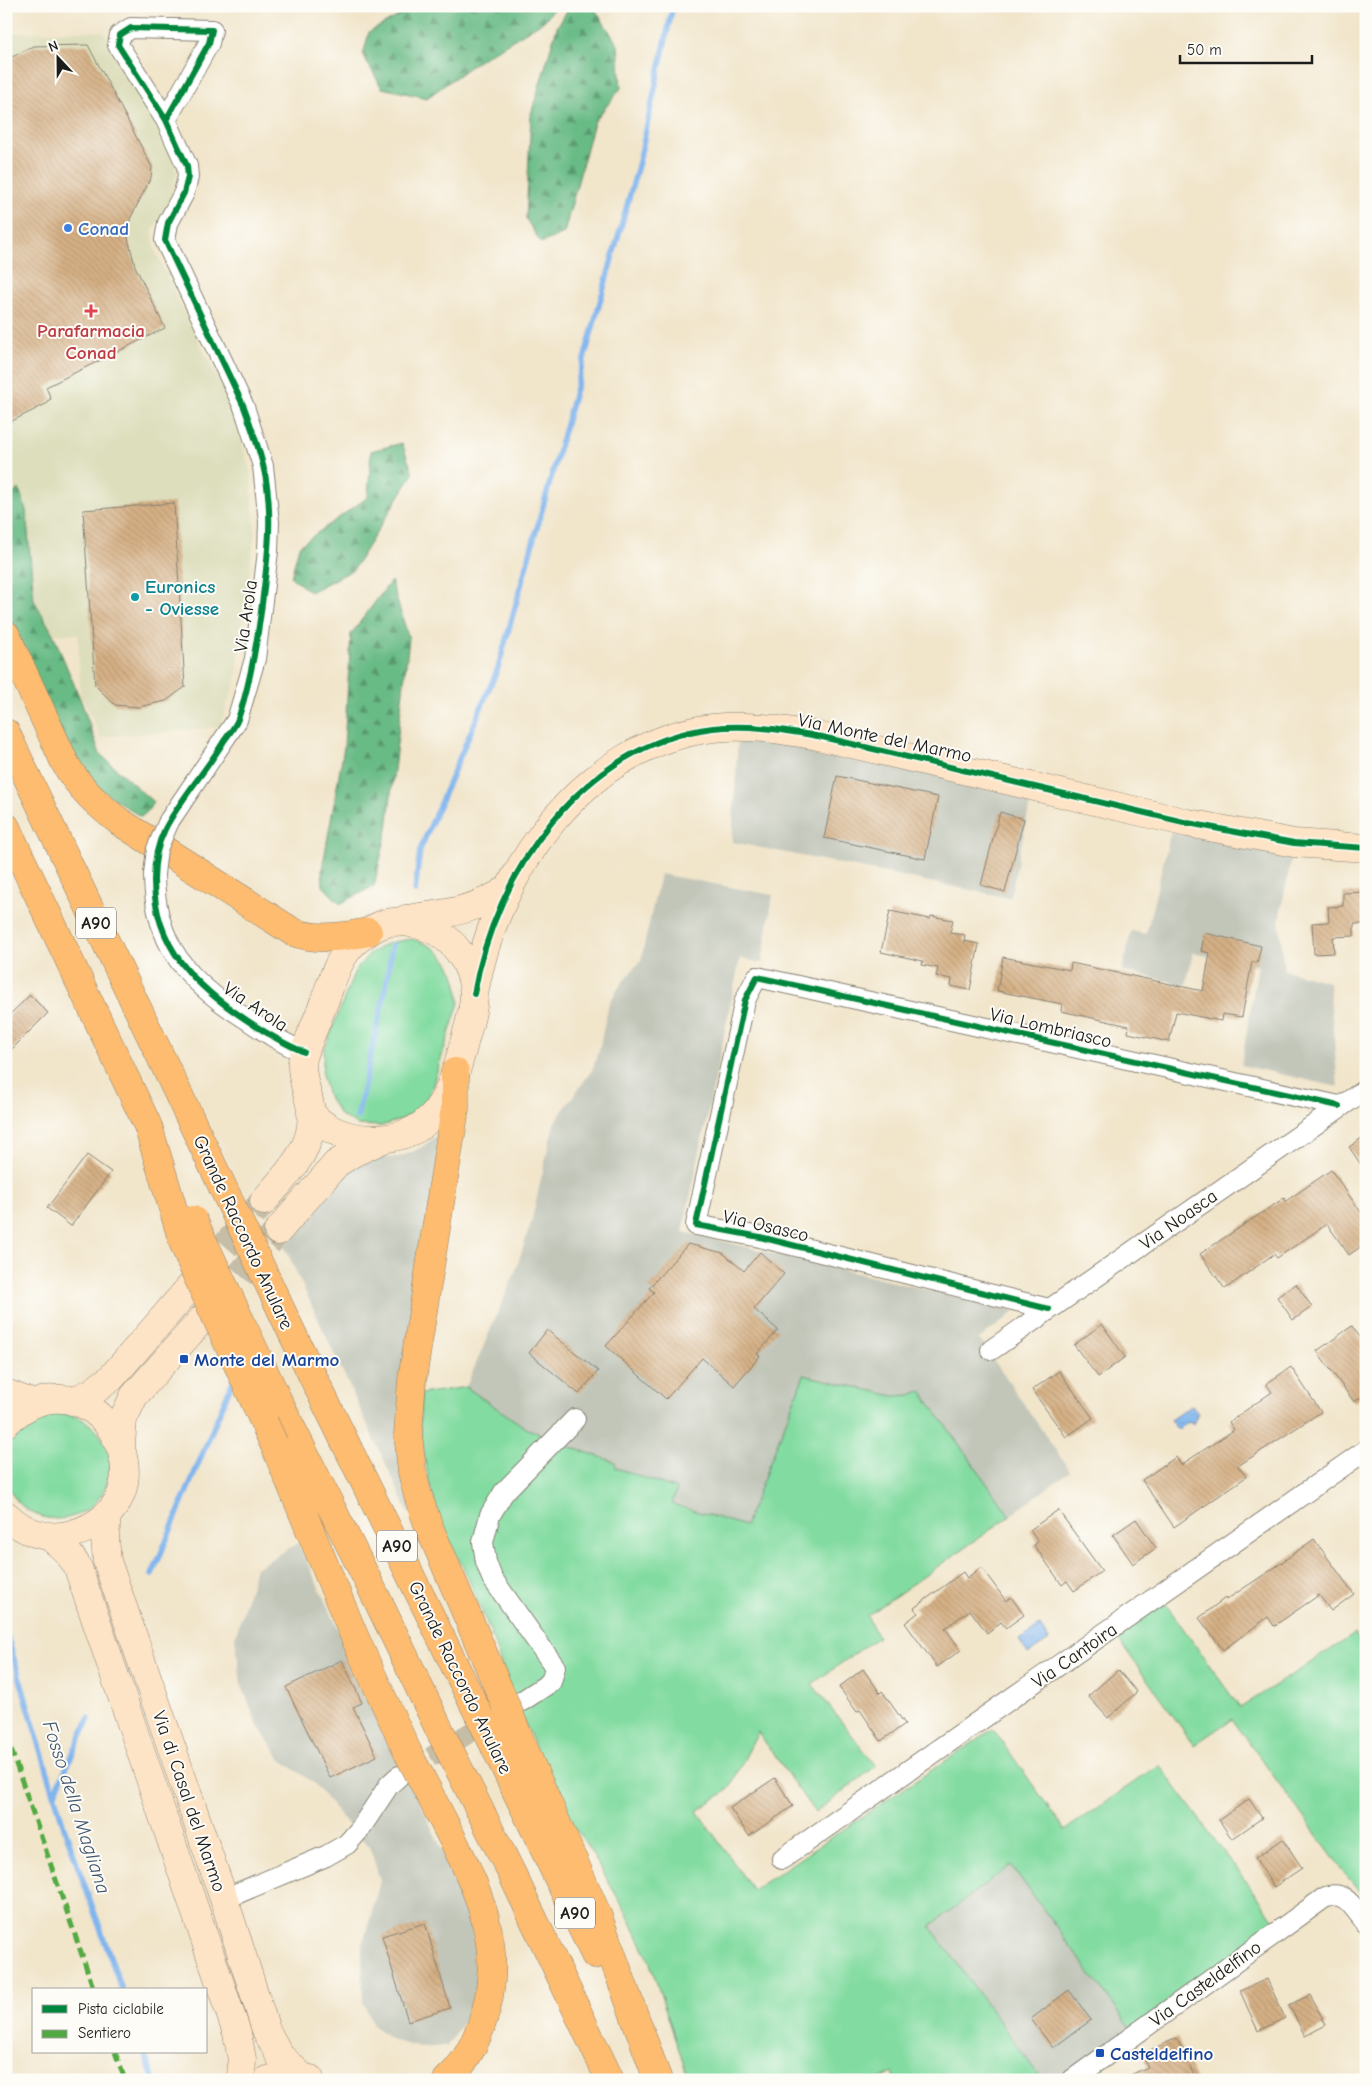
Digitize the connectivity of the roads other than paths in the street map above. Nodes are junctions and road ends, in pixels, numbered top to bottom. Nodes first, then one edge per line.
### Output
1 (166, 120) junction
2 (6, 635) edge
3 (6, 733) edge
4 (6, 827) edge
5 (1366, 848) edge
6 (508, 889) junction
7 (395, 920) junction
8 (368, 932) junction
9 (757, 977) joint
10 (474, 994) junction
11 (304, 1052) junction
12 (455, 1072) junction
13 (1366, 1088) edge
14 (1339, 1106) junction
15 (311, 1113) junction
16 (148, 1126) junction
17 (382, 1139) junction
18 (264, 1201) tunnel mouth
19 (278, 1230) tunnel mouth
20 (191, 1286) tunnel mouth
21 (1049, 1309) junction
22 (205, 1316) tunnel mouth
23 (991, 1350) dead end
24 (6, 1393) edge
25 (72, 1401) junction
26 (34, 1404) junction
27 (575, 1419) dead end
28 (6, 1423) edge
29 (121, 1445) junction
30 (1366, 1450) edge
31 (106, 1514) junction
32 (6, 1515) edge
33 (49, 1536) junction
34 (512, 1700) junction
35 (506, 1740) junction
36 (404, 1764) junction
37 (782, 1859) dead end
38 (224, 1899) junction
39 (1366, 1924) edge
40 (307, 2078) edge
41 (241, 2080) edge
42 (268, 2080) edge
43 (447, 2080) edge
44 (610, 2080) edge
45 (657, 2080) edge
46 (1072, 2080) edge

1 - 1 street, Via Arola
1 - 11 street, Via Arola, bridge
2 - 8 highway
3 - 35 highway, Grande Raccordo Anulare / A90, bridge
4 - 16 highway, A90
5 - 6 main road, Via Monte del Marmo
6 - 7 main road, Via Monte del Marmo
6 - 10 main road, Via Monte del Marmo
7 - 8 main road, Via Monte del Marmo
7 - 10 main road
8 - 11 main road, Via Monte del Marmo
9 - 14 street, Via Lombriasco
9 - 21 street, Via Osasco
10 - 12 main road, Via Monte del Marmo
11 - 15 main road
12 - 17 main road, Via Monte del Marmo
12 - 34 highway
13 - 14 street, Via Noasca
14 - 21 street, Via Noasca
15 - 17 main road
15 - 18 main road
16 - 36 highway, bridge
16 - 44 highway, A90, bridge
17 - 19 main road
20 - 25 main road
21 - 23 street, Via Noasca
22 - 29 main road
24 - 26 main road
25 - 26 main road
25 - 29 main road
26 - 28 main road
27 - 34 street
29 - 31 main road
30 - 37 street, Via Cantoira
31 - 33 main road
31 - 38 main road, Via di Casal del Marmo
32 - 33 main road
33 - 41 main road, Via di Casal del Marmo
34 - 35 highway, bridge
35 - 45 highway, Grande Raccordo Anulare / A90
36 - 38 street
36 - 43 highway, bridge
38 - 40 main road, Via di Casal del Marmo
39 - 46 street, Via Casteldelfino
40 - 42 main road

